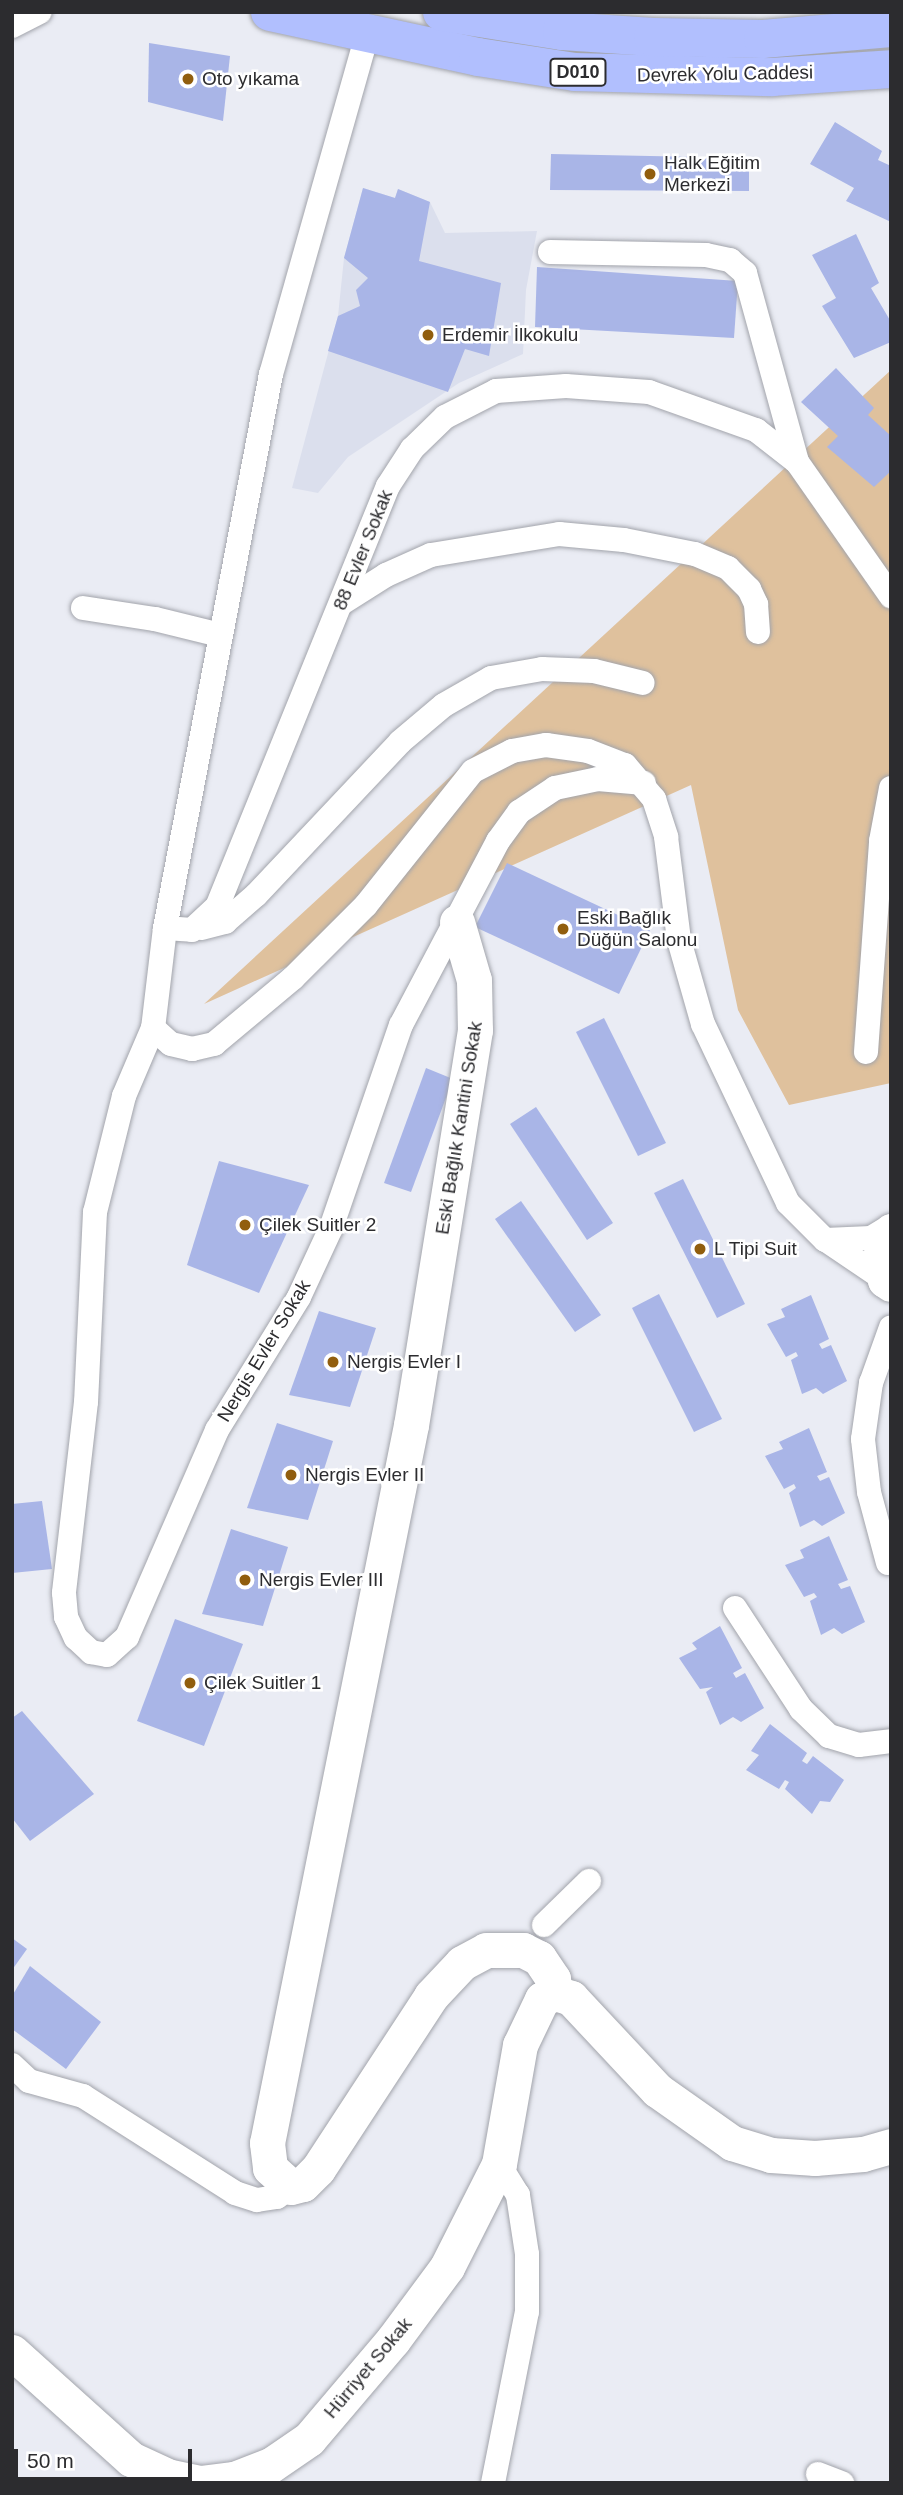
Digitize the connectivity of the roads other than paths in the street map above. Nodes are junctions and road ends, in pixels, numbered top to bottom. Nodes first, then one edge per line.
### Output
1 (40, 12) edge
2 (270, 12) edge
3 (442, 12) edge
4 (12, 26) edge
5 (891, 28) edge
6 (367, 35) junction
7 (891, 69) edge
8 (550, 252) dead end
9 (797, 462) junction
10 (891, 596) edge
11 (342, 603) junction
12 (83, 608) dead end
13 (758, 632) dead end
14 (220, 635) junction
15 (643, 683) dead end
16 (644, 783) junction
17 (891, 788) edge
18 (457, 922) junction
19 (166, 928) junction
20 (191, 930) junction
21 (153, 1028) junction
22 (866, 1052) dead end
23 (891, 1228) edge
24 (825, 1240) junction
25 (888, 1282) edge
26 (891, 1327) edge
27 (888, 1563) dead end
28 (735, 1608) dead end
29 (891, 1741) edge
30 (589, 1881) dead end
31 (544, 1925) dead end
32 (563, 1996) junction
33 (12, 2065) edge
34 (891, 2146) edge
35 (499, 2164) junction
36 (290, 2187) junction
37 (12, 2352) edge
38 (818, 2474) dead end
39 (493, 2483) edge
40 (842, 2483) edge

1 - 4 street
2 - 6 highway, Devrek Yolu Caddesi / D010
3 - 5 highway, Devrek Yolu Caddesi / D010
6 - 7 highway, Devrek Yolu Caddesi / D010
6 - 14 street
8 - 9 street
9 - 10 street, 88 Evler Sokak
9 - 11 street, 88 Evler Sokak
11 - 13 street
11 - 20 street, 88 Evler Sokak
12 - 14 street
14 - 19 street
15 - 20 street
16 - 18 street
16 - 21 street
16 - 24 street
17 - 22 street
18 - 21 street, Nergis Evler Sokak
18 - 36 street, Eski Bağlık Kantini Sokak
19 - 20 street
19 - 21 street
23 - 24 street
23 - 25 street
24 - 25 street
26 - 27 street
28 - 29 street
30 - 31 street
32 - 34 street
32 - 35 street, Hürriyet Sokak
32 - 36 street
33 - 36 street
35 - 37 street, Hürriyet Sokak
35 - 39 street
38 - 40 street

